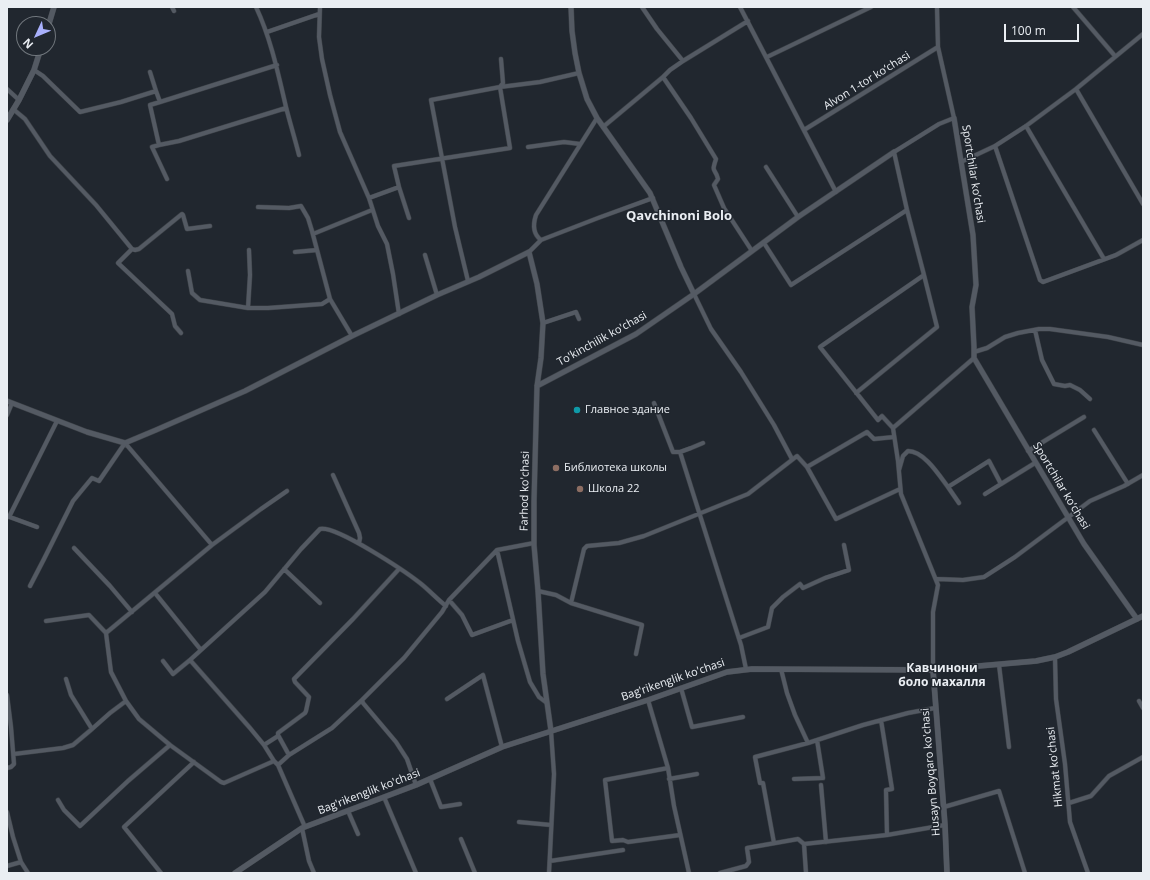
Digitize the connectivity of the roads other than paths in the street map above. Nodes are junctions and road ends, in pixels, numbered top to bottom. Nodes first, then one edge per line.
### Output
1 (256, 7) edge
2 (320, 7) edge
3 (571, 7) edge
4 (642, 7) edge
5 (740, 7) edge
6 (871, 7) edge
7 (937, 7) edge
8 (1073, 7) edge
9 (319, 14) junction
10 (748, 21) junction
11 (267, 32) junction
12 (1143, 34) edge
13 (938, 47) junction
14 (38, 56) edge
15 (1115, 56) junction
16 (767, 57) junction
17 (501, 58) dead end
18 (683, 61) junction
19 (276, 65) junction
20 (34, 70) junction
21 (150, 72) dead end
22 (579, 72) junction
23 (663, 77) junction
24 (500, 87) junction
25 (7, 89) edge
26 (1076, 89) junction
27 (156, 91) junction
28 (19, 100) junction
29 (160, 102) junction
30 (286, 108) junction
31 (13, 109) junction
32 (596, 118) junction
33 (954, 118) junction
34 (7, 120) edge
35 (1026, 126) junction
36 (603, 127) junction
37 (804, 130) junction
38 (580, 144) junction
39 (159, 145) junction
40 (995, 146) junction
41 (528, 147) dead end
42 (894, 152) junction
43 (299, 155) dead end
44 (443, 158) junction
45 (961, 162) junction
46 (766, 167) dead end
47 (167, 179) dead end
48 (399, 187) junction
49 (836, 192) junction
50 (369, 198) junction
51 (653, 198) junction
52 (1143, 204) edge
53 (258, 207) dead end
54 (372, 210) junction
55 (907, 210) junction
56 (798, 217) junction
57 (409, 218) dead end
58 (210, 226) dead end
59 (313, 234) junction
60 (541, 240) junction
61 (1143, 240) edge
62 (764, 243) junction
63 (132, 249) junction
64 (249, 250) dead end
65 (317, 250) junction
66 (752, 251) junction
67 (295, 252) dead end
68 (529, 252) junction
69 (425, 255) dead end
70 (1104, 259) junction
71 (188, 271) dead end
72 (924, 275) junction
73 (468, 281) junction
74 (694, 294) junction
75 (437, 295) junction
76 (330, 299) junction
77 (248, 308) junction
78 (399, 314) junction
79 (579, 319) dead end
80 (542, 323) junction
81 (1035, 330) junction
82 (181, 333) dead end
83 (352, 336) junction
84 (1143, 345) edge
85 (974, 352) junction
86 (974, 358) junction
87 (537, 386) junction
88 (856, 393) junction
89 (1090, 398) dead end
90 (10, 402) edge
91 (654, 403) dead end
92 (7, 415) edge
93 (1084, 417) dead end
94 (57, 421) junction
95 (893, 428) junction
96 (1094, 430) dead end
97 (894, 437) junction
98 (125, 443) junction
99 (703, 443) dead end
100 (1028, 451) junction
101 (680, 452) junction
102 (792, 459) junction
103 (1035, 463) junction
104 (807, 467) junction
105 (899, 472) junction
106 (333, 475) dead end
107 (1143, 475) edge
108 (1001, 484) junction
109 (1128, 484) junction
110 (948, 487) junction
111 (900, 489) junction
112 (287, 492) dead end
113 (985, 494) dead end
114 (959, 503) dead end
115 (699, 514) junction
116 (8, 516) edge
117 (1068, 518) junction
118 (36, 527) dead end
119 (359, 543) junction
120 (534, 543) junction
121 (212, 545) junction
122 (844, 546) dead end
123 (74, 548) dead end
124 (497, 550) junction
125 (284, 569) junction
126 (399, 569) junction
127 (937, 579) junction
128 (30, 586) dead end
129 (538, 591) junction
130 (155, 593) junction
131 (449, 600) junction
132 (320, 603) dead end
133 (571, 603) junction
134 (446, 606) junction
135 (132, 612) junction
136 (1140, 618) edge
137 (513, 620) junction
138 (46, 621) dead end
139 (106, 633) junction
140 (739, 638) junction
141 (201, 650) junction
142 (636, 654) dead end
143 (1056, 657) junction
144 (190, 660) junction
145 (163, 661) dead end
146 (999, 665) junction
147 (746, 669) junction
148 (781, 669) junction
149 (933, 670) junction
150 (66, 679) dead end
151 (682, 688) junction
152 (7, 695) edge
153 (447, 699) dead end
154 (362, 700) junction
155 (648, 700) junction
156 (126, 701) junction
157 (1139, 701) dead end
158 (547, 703) junction
159 (935, 708) junction
160 (1143, 708) edge
161 (743, 716) dead end
162 (881, 720) junction
163 (92, 729) junction
164 (551, 731) junction
165 (278, 736) junction
166 (818, 740) junction
167 (808, 744) junction
168 (170, 745) junction
169 (264, 745) junction
170 (502, 747) junction
171 (1009, 747) dead end
172 (14, 754) junction
173 (289, 755) junction
174 (1143, 757) edge
175 (274, 761) junction
176 (194, 762) junction
177 (278, 765) junction
178 (7, 768) edge
179 (668, 768) junction
180 (697, 774) dead end
181 (430, 778) junction
182 (669, 779) junction
183 (794, 779) dead end
184 (416, 784) junction
185 (821, 785) dead end
186 (384, 797) junction
187 (58, 800) dead end
188 (1068, 803) junction
189 (460, 804) dead end
190 (944, 807) junction
191 (348, 811) junction
192 (7, 812) edge
193 (519, 822) dead end
194 (552, 825) junction
195 (945, 825) junction
196 (304, 827) junction
197 (358, 834) dead end
198 (680, 835) junction
199 (887, 835) junction
200 (461, 839) dead end
201 (826, 842) junction
202 (774, 843) junction
203 (804, 844) junction
204 (623, 850) dead end
205 (550, 861) junction
206 (21, 862) junction
207 (7, 866) edge
208 (28, 873) edge
209 (161, 873) edge
210 (235, 873) edge
211 (314, 873) edge
212 (416, 873) edge
213 (475, 873) edge
214 (549, 873) edge
215 (689, 873) edge
216 (720, 873) edge
217 (806, 873) edge
218 (948, 873) edge
219 (1025, 873) edge
220 (1088, 873) edge

1 - 11 street
2 - 9 street
3 - 22 street
4 - 18 street
5 - 10 street
6 - 16 street
7 - 13 street
8 - 15 street
9 - 11 street
9 - 50 street
10 - 16 street
10 - 18 street
11 - 19 street
12 - 15 street
13 - 33 street
13 - 37 street, Alvon 1-tor ko‘chasi
14 - 20 main road
15 - 26 street
16 - 37 street
17 - 24 street
18 - 23 street
19 - 29 street
19 - 30 street
20 - 27 street
20 - 28 main road
21 - 27 street
22 - 24 street
22 - 32 street
23 - 36 street
23 - 66 street
24 - 44 street
24 - 44 street
25 - 28 street
26 - 35 street
26 - 52 street
27 - 29 street
28 - 31 main road
29 - 39 street
30 - 39 street
30 - 43 street
31 - 34 main road
31 - 63 street
32 - 36 street
32 - 38 street
33 - 42 street
33 - 45 street, Sportchilar ko‘chasi
35 - 40 street
35 - 70 street
36 - 51 street
37 - 49 street
38 - 41 street
38 - 60 street
39 - 47 street
40 - 45 street
40 - 70 street
42 - 49 street, To'kinchilik ko'chasi
42 - 55 street
44 - 48 street
44 - 73 street
45 - 85 street, Sportchilar ko‘chasi
46 - 56 street
48 - 50 street
48 - 57 street
49 - 56 street, To'kinchilik ko'chasi
50 - 54 street
51 - 60 street
51 - 74 street
53 - 59 street
54 - 59 street
54 - 78 street
55 - 62 street
55 - 72 street
56 - 62 street, To'kinchilik ko'chasi
58 - 63 street
59 - 65 street
60 - 68 street
61 - 70 street
62 - 66 street, To'kinchilik ko'chasi
63 - 82 street
64 - 77 street
65 - 67 street
65 - 76 street
66 - 74 street, To'kinchilik ko'chasi
68 - 73 street
68 - 80 street, Farhod ko'chasi
69 - 75 street
71 - 77 street
72 - 88 street
72 - 88 street
73 - 75 street
74 - 87 street, To'kinchilik ko'chasi
74 - 102 street
75 - 78 street
76 - 77 street
76 - 83 street
78 - 83 street
79 - 80 street
80 - 87 street, Farhod ko'chasi
81 - 84 street
81 - 85 street
81 - 89 street
83 - 98 street
85 - 86 street, Sportchilar ko‘chasi
86 - 95 street
86 - 100 street, Sportchilar ko‘chasi
87 - 120 street, Farhod ko'chasi
88 - 95 street
90 - 92 street
90 - 94 street
91 - 101 street
93 - 100 street
94 - 98 street
94 - 116 street
95 - 97 street
96 - 109 street
97 - 104 street
97 - 105 street
98 - 121 street
98 - 128 street
99 - 101 street
100 - 103 street, Sportchilar ko‘chasi
101 - 115 street
102 - 104 street
102 - 115 street
103 - 108 street
103 - 117 street, Sportchilar ko‘chasi
104 - 111 street
105 - 110 street
105 - 111 street
106 - 119 street
107 - 109 street
108 - 110 street
108 - 113 street
109 - 117 street
110 - 114 street
111 - 127 street
112 - 121 street
115 - 133 street
115 - 140 street
116 - 118 street
117 - 127 street
117 - 136 street, Sportchilar ko‘chasi
119 - 125 street
119 - 126 street
120 - 124 street
120 - 129 street, Farhod ko'chasi
121 - 130 street
122 - 140 street
123 - 135 street
124 - 131 street
124 - 137 street
125 - 132 street
125 - 141 street
126 - 134 street
126 - 165 street
127 - 149 street
129 - 133 street
129 - 158 street, Farhod ko'chasi
130 - 135 street
130 - 141 street
131 - 134 street
131 - 137 street
133 - 142 street
134 - 154 street
135 - 139 street
136 - 143 main road, Bag'rikenglik ko'chasi
137 - 158 street
138 - 139 street
139 - 156 street
140 - 147 street
141 - 144 street
143 - 146 main road, Bag'rikenglik ko'chasi
143 - 188 street, Hikmat ko'chasi
144 - 145 street
144 - 169 street
146 - 149 main road, Bag'rikenglik ko'chasi
146 - 171 street
147 - 148 main road, Bag'rikenglik ko'chasi
147 - 151 main road, Bag'rikenglik ko'chasi
148 - 149 main road, Bag'rikenglik ko'chasi
148 - 167 street
149 - 159 main road, Husayn Boyqaro ko'chasi
150 - 163 street
151 - 155 main road, Bag'rikenglik ko'chasi
151 - 161 street
152 - 172 street
153 - 170 street
154 - 173 street
154 - 184 street
155 - 164 main road, Bag'rikenglik ko'chasi
155 - 179 street
156 - 163 street
156 - 168 street
157 - 160 street
158 - 164 street, Farhod ko'chasi
159 - 162 street
159 - 190 main road, Husayn Boyqaro ko'chasi
162 - 166 street
162 - 199 street
163 - 172 street
164 - 170 main road, Bag'rikenglik ko'chasi
164 - 194 street
165 - 169 street
165 - 173 street
166 - 167 street
166 - 183 street
167 - 202 street
168 - 176 street
168 - 187 street
169 - 175 street
170 - 181 main road, Bag'rikenglik ko'chasi
172 - 178 street
173 - 177 street
174 - 188 street
175 - 176 street
175 - 177 street
176 - 209 street
177 - 196 street
179 - 182 street
179 - 198 street
180 - 182 street
181 - 184 main road, Bag'rikenglik ko'chasi
181 - 189 street
182 - 198 street
184 - 186 main road, Bag'rikenglik ko'chasi
185 - 201 street
186 - 191 main road, Bag'rikenglik ko'chasi
186 - 212 street
188 - 220 street, Hikmat ko'chasi
190 - 195 main road, Husayn Boyqaro ko'chasi
190 - 219 street
191 - 196 main road, Bag'rikenglik ko'chasi
191 - 197 street
192 - 206 street
193 - 194 street
194 - 205 street
195 - 199 street
195 - 218 main road, Husayn Boyqaro ko'chasi
196 - 210 main road, Bag'rikenglik ko'chasi
196 - 211 street
198 - 215 street
199 - 201 street
200 - 213 street
201 - 203 street
202 - 203 street
202 - 216 street
203 - 217 street
204 - 205 street
205 - 214 street
206 - 207 street
206 - 208 street

